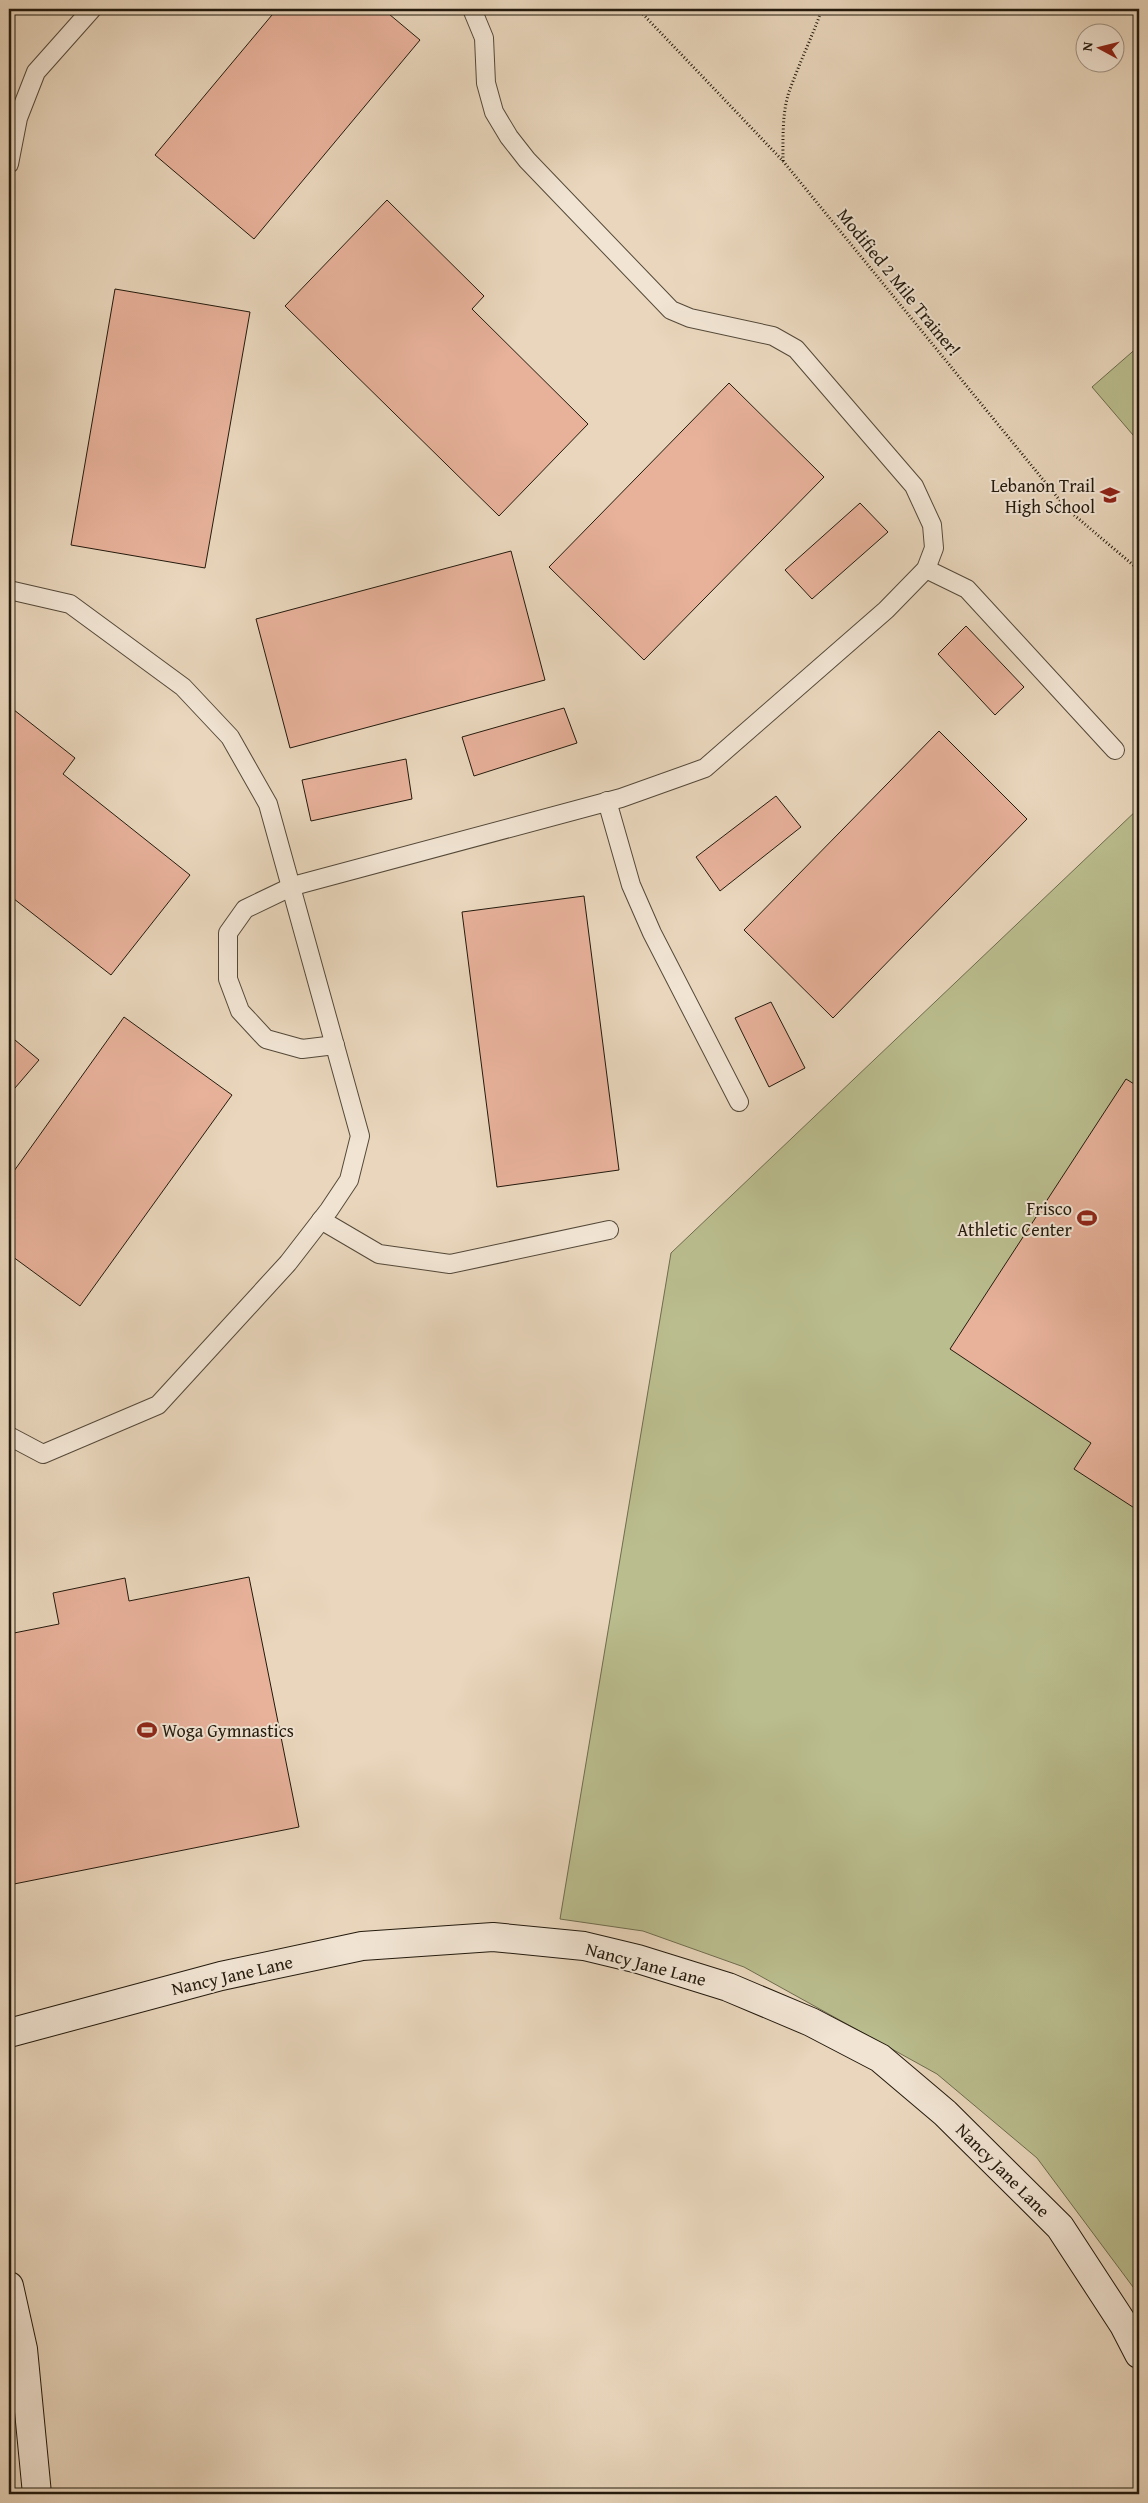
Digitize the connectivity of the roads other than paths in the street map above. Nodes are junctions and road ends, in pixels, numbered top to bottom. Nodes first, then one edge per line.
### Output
1 (92, 9) edge
2 (472, 9) edge
3 (9, 164) edge
4 (926, 569) junction
5 (9, 590) edge
6 (1115, 750) dead end
7 (607, 801) junction
8 (292, 886) junction
9 (335, 1045) junction
10 (739, 1102) dead end
11 (321, 1220) junction
12 (610, 1230) dead end
13 (9, 1436) edge
14 (9, 2033) edge
15 (9, 2286) edge
16 (1139, 2354) edge
17 (37, 2494) edge

1 - 3 lane
2 - 4 lane
4 - 6 lane
4 - 7 lane
5 - 8 lane
7 - 8 lane
7 - 10 lane
8 - 9 lane
8 - 9 lane
9 - 11 lane
11 - 12 lane
11 - 13 lane
14 - 16 street, Nancy Jane Lane
15 - 17 street

